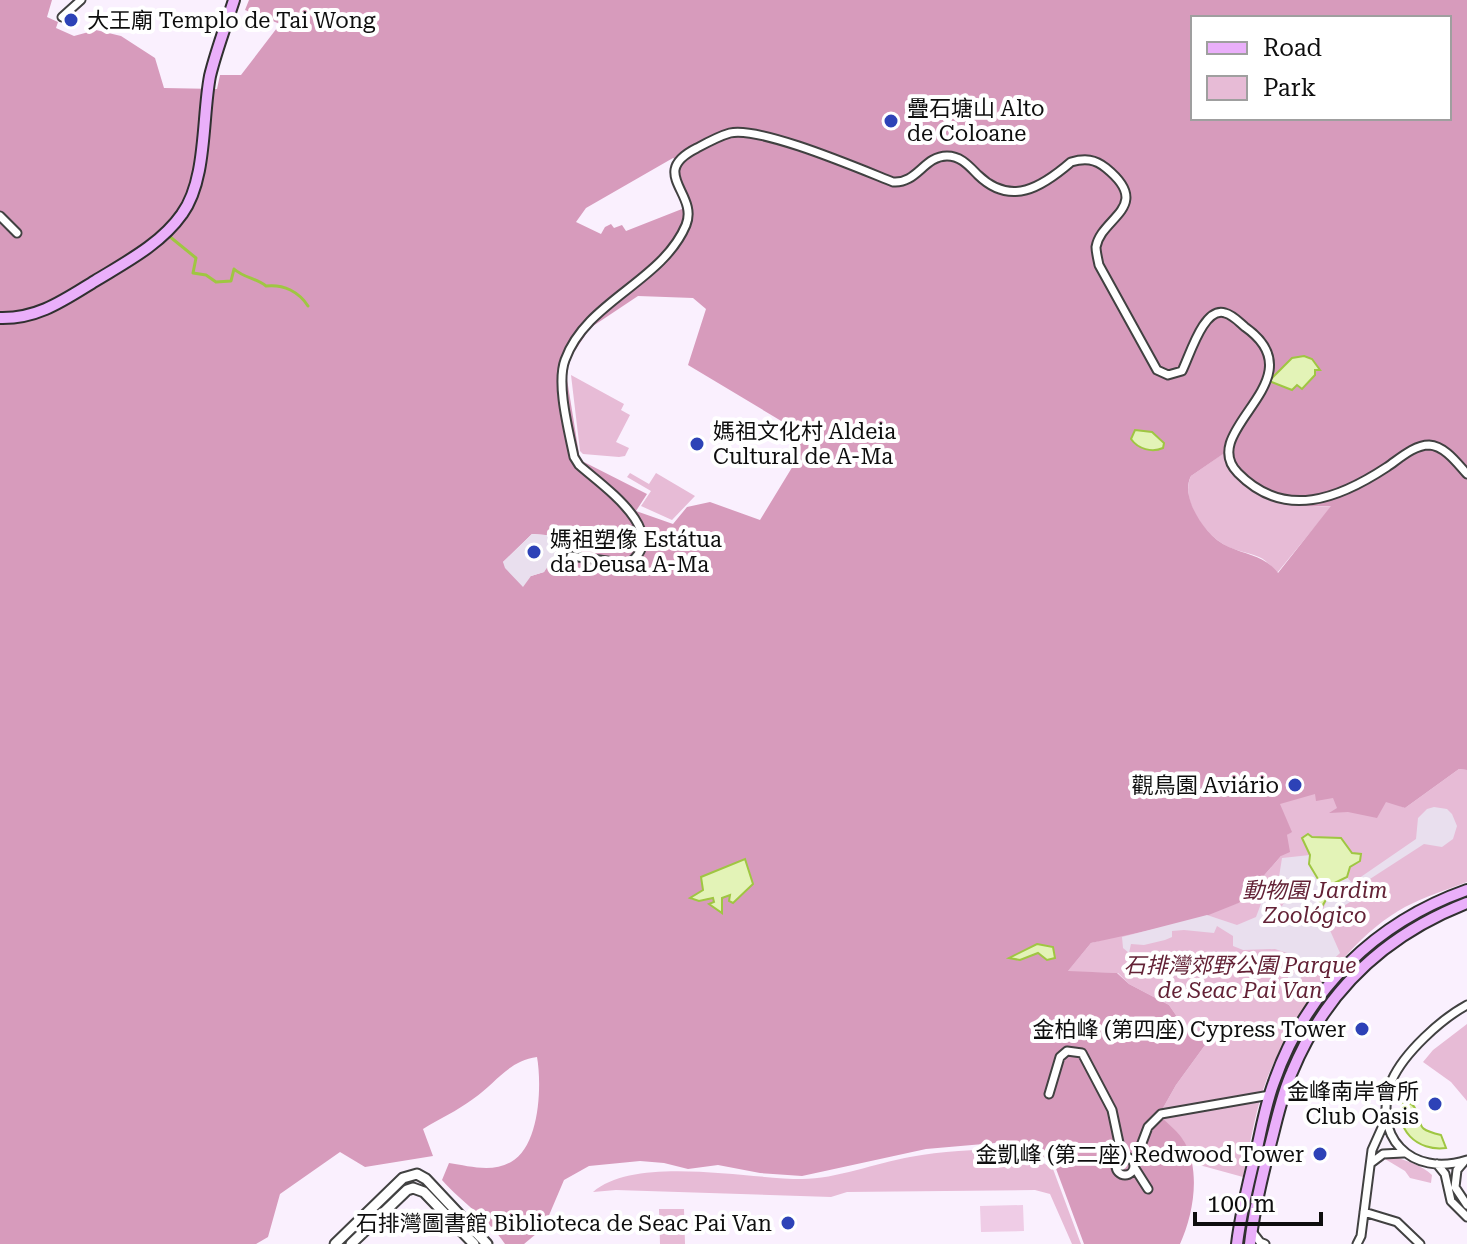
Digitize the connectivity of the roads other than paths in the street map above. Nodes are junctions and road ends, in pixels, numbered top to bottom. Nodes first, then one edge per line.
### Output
1 (81, 0) edge
2 (234, 0) edge
3 (62, 17) dead end
4 (0, 216) edge
5 (17, 233) dead end
6 (0, 318) edge
7 (1467, 474) edge
8 (571, 556) dead end
9 (1467, 890) edge
10 (1467, 903) edge
11 (1467, 1005) edge
12 (1049, 1094) dead end
13 (1270, 1095) junction
14 (1387, 1115) junction
15 (1405, 1154) junction
16 (1122, 1157) junction
17 (1466, 1161) edge
18 (1437, 1164) junction
19 (1134, 1165) junction
20 (1370, 1165) junction
21 (1148, 1189) dead end
22 (1467, 1205) edge
23 (1364, 1212) junction
24 (1467, 1217) edge
25 (1252, 1226) junction
26 (335, 1244) edge
27 (351, 1244) edge
28 (474, 1244) edge
29 (487, 1244) edge
30 (1237, 1244) edge
31 (1250, 1244) edge
32 (1265, 1244) edge
33 (1357, 1244) edge
34 (1420, 1244) edge

1 - 3 street
2 - 6 main road
4 - 5 street
7 - 8 street
9 - 13 main road
10 - 25 main road
11 - 14 street
12 - 16 street
13 - 19 street
13 - 30 main road
14 - 15 street
14 - 20 street
15 - 18 street
15 - 20 street
16 - 19 street
16 - 19 street
17 - 18 street
17 - 22 street
18 - 24 street
19 - 21 street
20 - 23 street
23 - 33 street
23 - 34 street
25 - 31 main road
25 - 32 street
26 - 29 street
27 - 28 street

